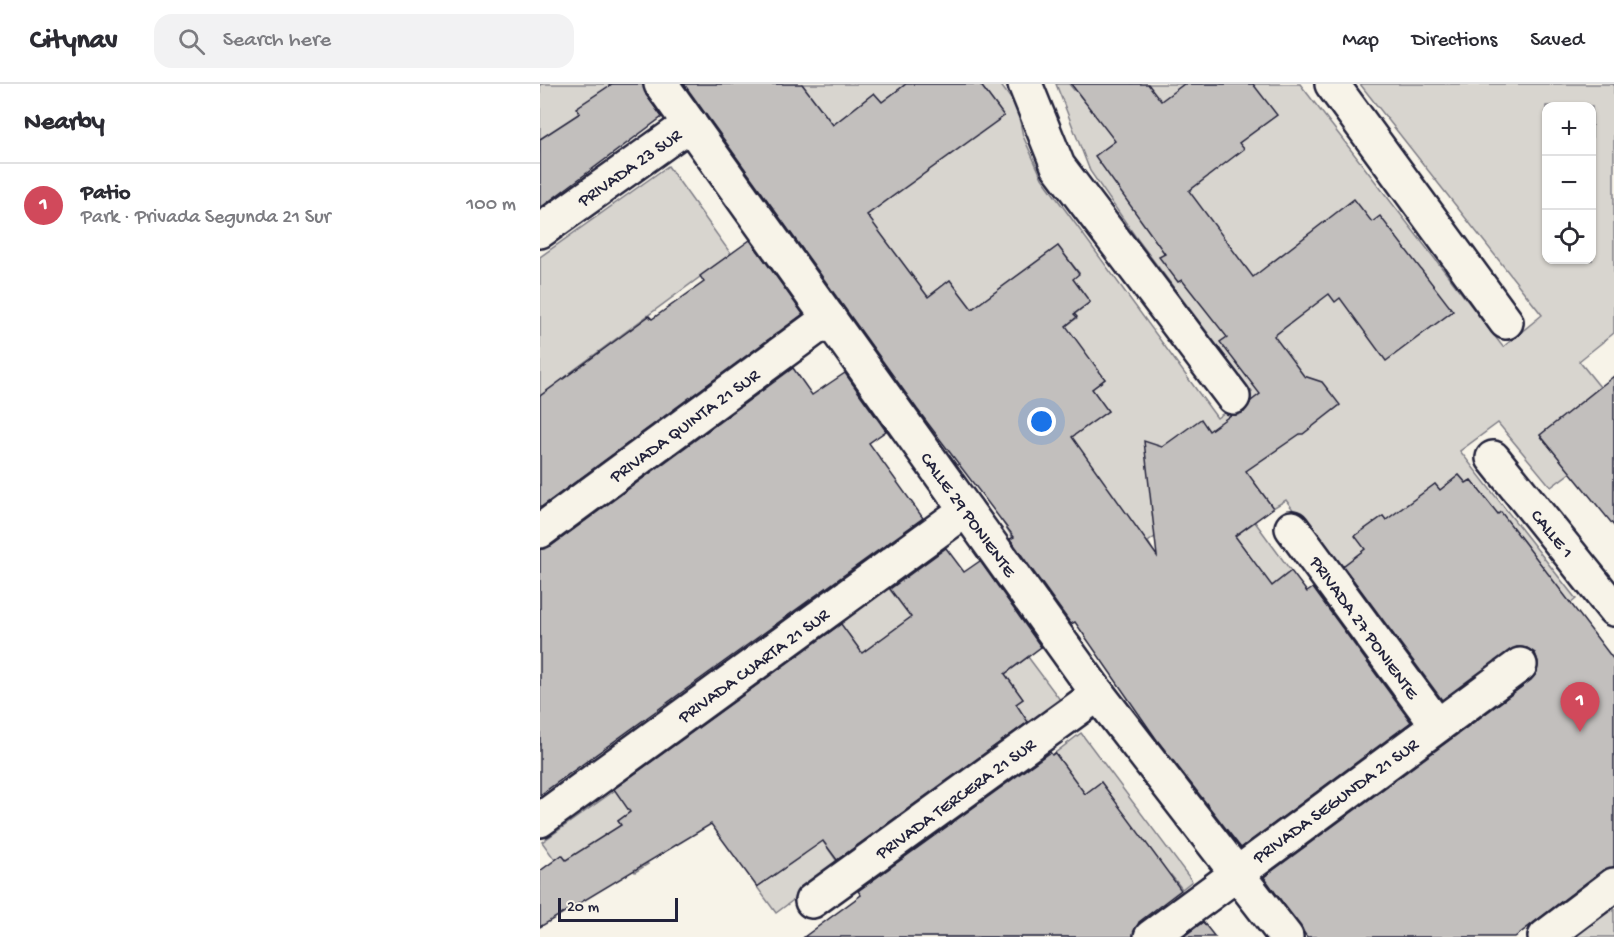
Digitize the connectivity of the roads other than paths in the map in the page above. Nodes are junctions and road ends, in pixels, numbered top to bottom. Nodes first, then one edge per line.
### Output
1 (661, 84) edge
2 (1025, 84) edge
3 (1332, 84) edge
4 (690, 124) junction
5 (540, 231) edge
6 (829, 318) junction
7 (1506, 322) dead end
8 (1233, 397) dead end
9 (1493, 458) dead end
10 (966, 510) junction
11 (1292, 528) dead end
12 (540, 531) edge
13 (1614, 609) edge
14 (1520, 665) dead end
15 (1098, 694) junction
16 (1437, 725) junction
17 (540, 820) edge
18 (1237, 872) junction
19 (1614, 885) edge
20 (812, 901) dead end
21 (1151, 937) edge
22 (1286, 937) edge
23 (1545, 937) edge

1 - 4 street, CALLE 29 PONIENTE
2 - 8 street
3 - 7 street
4 - 5 street, PRIVADA 23 SUR
4 - 6 street, CALLE 29 PONIENTE
6 - 10 street, CALLE 29 PONIENTE
6 - 12 street, PRIVADA QUINTA 21 SUR
9 - 13 street, CALLE 1
10 - 15 street, CALLE 29 PONIENTE
10 - 17 street, PRIVADA CUARTA 21 SUR
11 - 16 street, PRIVADA 27 PONIENTE
14 - 16 street, PRIVADA SEGUNDA 21 SUR
15 - 18 street, CALLE 29 PONIENTE
15 - 20 street, PRIVADA TERCERA 21 SUR
16 - 18 street, PRIVADA SEGUNDA 21 SUR
18 - 21 street, PRIVADA SEGUNDA 21 SUR
18 - 22 street, CALLE 29 PONIENTE
19 - 23 street

